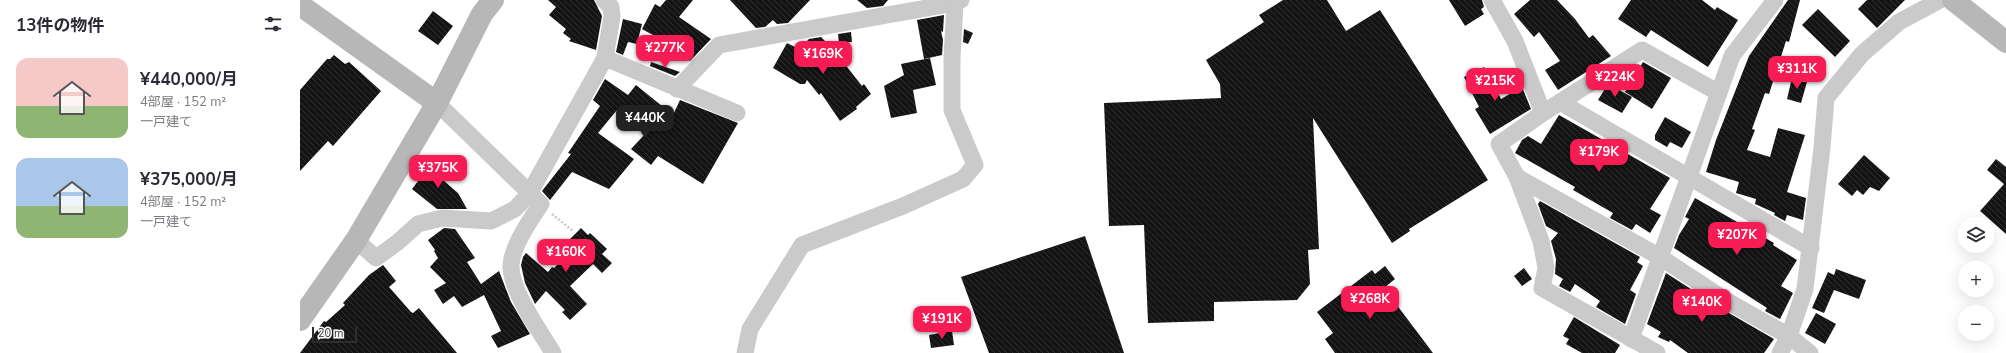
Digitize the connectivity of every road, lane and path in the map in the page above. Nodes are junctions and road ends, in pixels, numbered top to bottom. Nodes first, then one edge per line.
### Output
1 (493, 0) edge
2 (604, 0) edge
3 (1492, 0) edge
4 (1776, 0) edge
5 (1940, 0) edge
6 (1953, 0) edge
7 (957, 1) edge
8 (300, 6) edge
9 (2006, 42) edge
10 (605, 58) junction
11 (677, 89) junction
12 (1719, 93) junction
13 (1560, 102) junction
14 (437, 103) junction
15 (737, 113) dead end
16 (1543, 113) junction
17 (1517, 178) junction
18 (1689, 178) junction
19 (535, 199) junction
20 (574, 232) dead end
21 (356, 240) junction
22 (1810, 248) junction
23 (1660, 257) junction
24 (300, 320) edge
25 (1788, 336) junction
26 (1631, 339) junction
27 (553, 353) edge
28 (745, 353) edge
29 (1657, 353) edge
30 (1780, 353) edge
31 (1810, 353) edge

1 - 14 street
2 - 10 street
3 - 16 street
4 - 12 street
5 - 22 street
6 - 9 street
7 - 11 street
7 - 28 street
8 - 14 street
10 - 11 street
10 - 19 street
11 - 15 street
12 - 13 street
12 - 18 street
13 - 16 street
13 - 18 street
14 - 19 street
14 - 21 street
16 - 17 street
17 - 23 street
17 - 26 street
18 - 22 street
18 - 23 street
19 - 20 path
19 - 21 street
19 - 27 street
21 - 24 street
22 - 25 street
23 - 25 street
23 - 26 street
25 - 30 street
25 - 31 street
26 - 29 street

